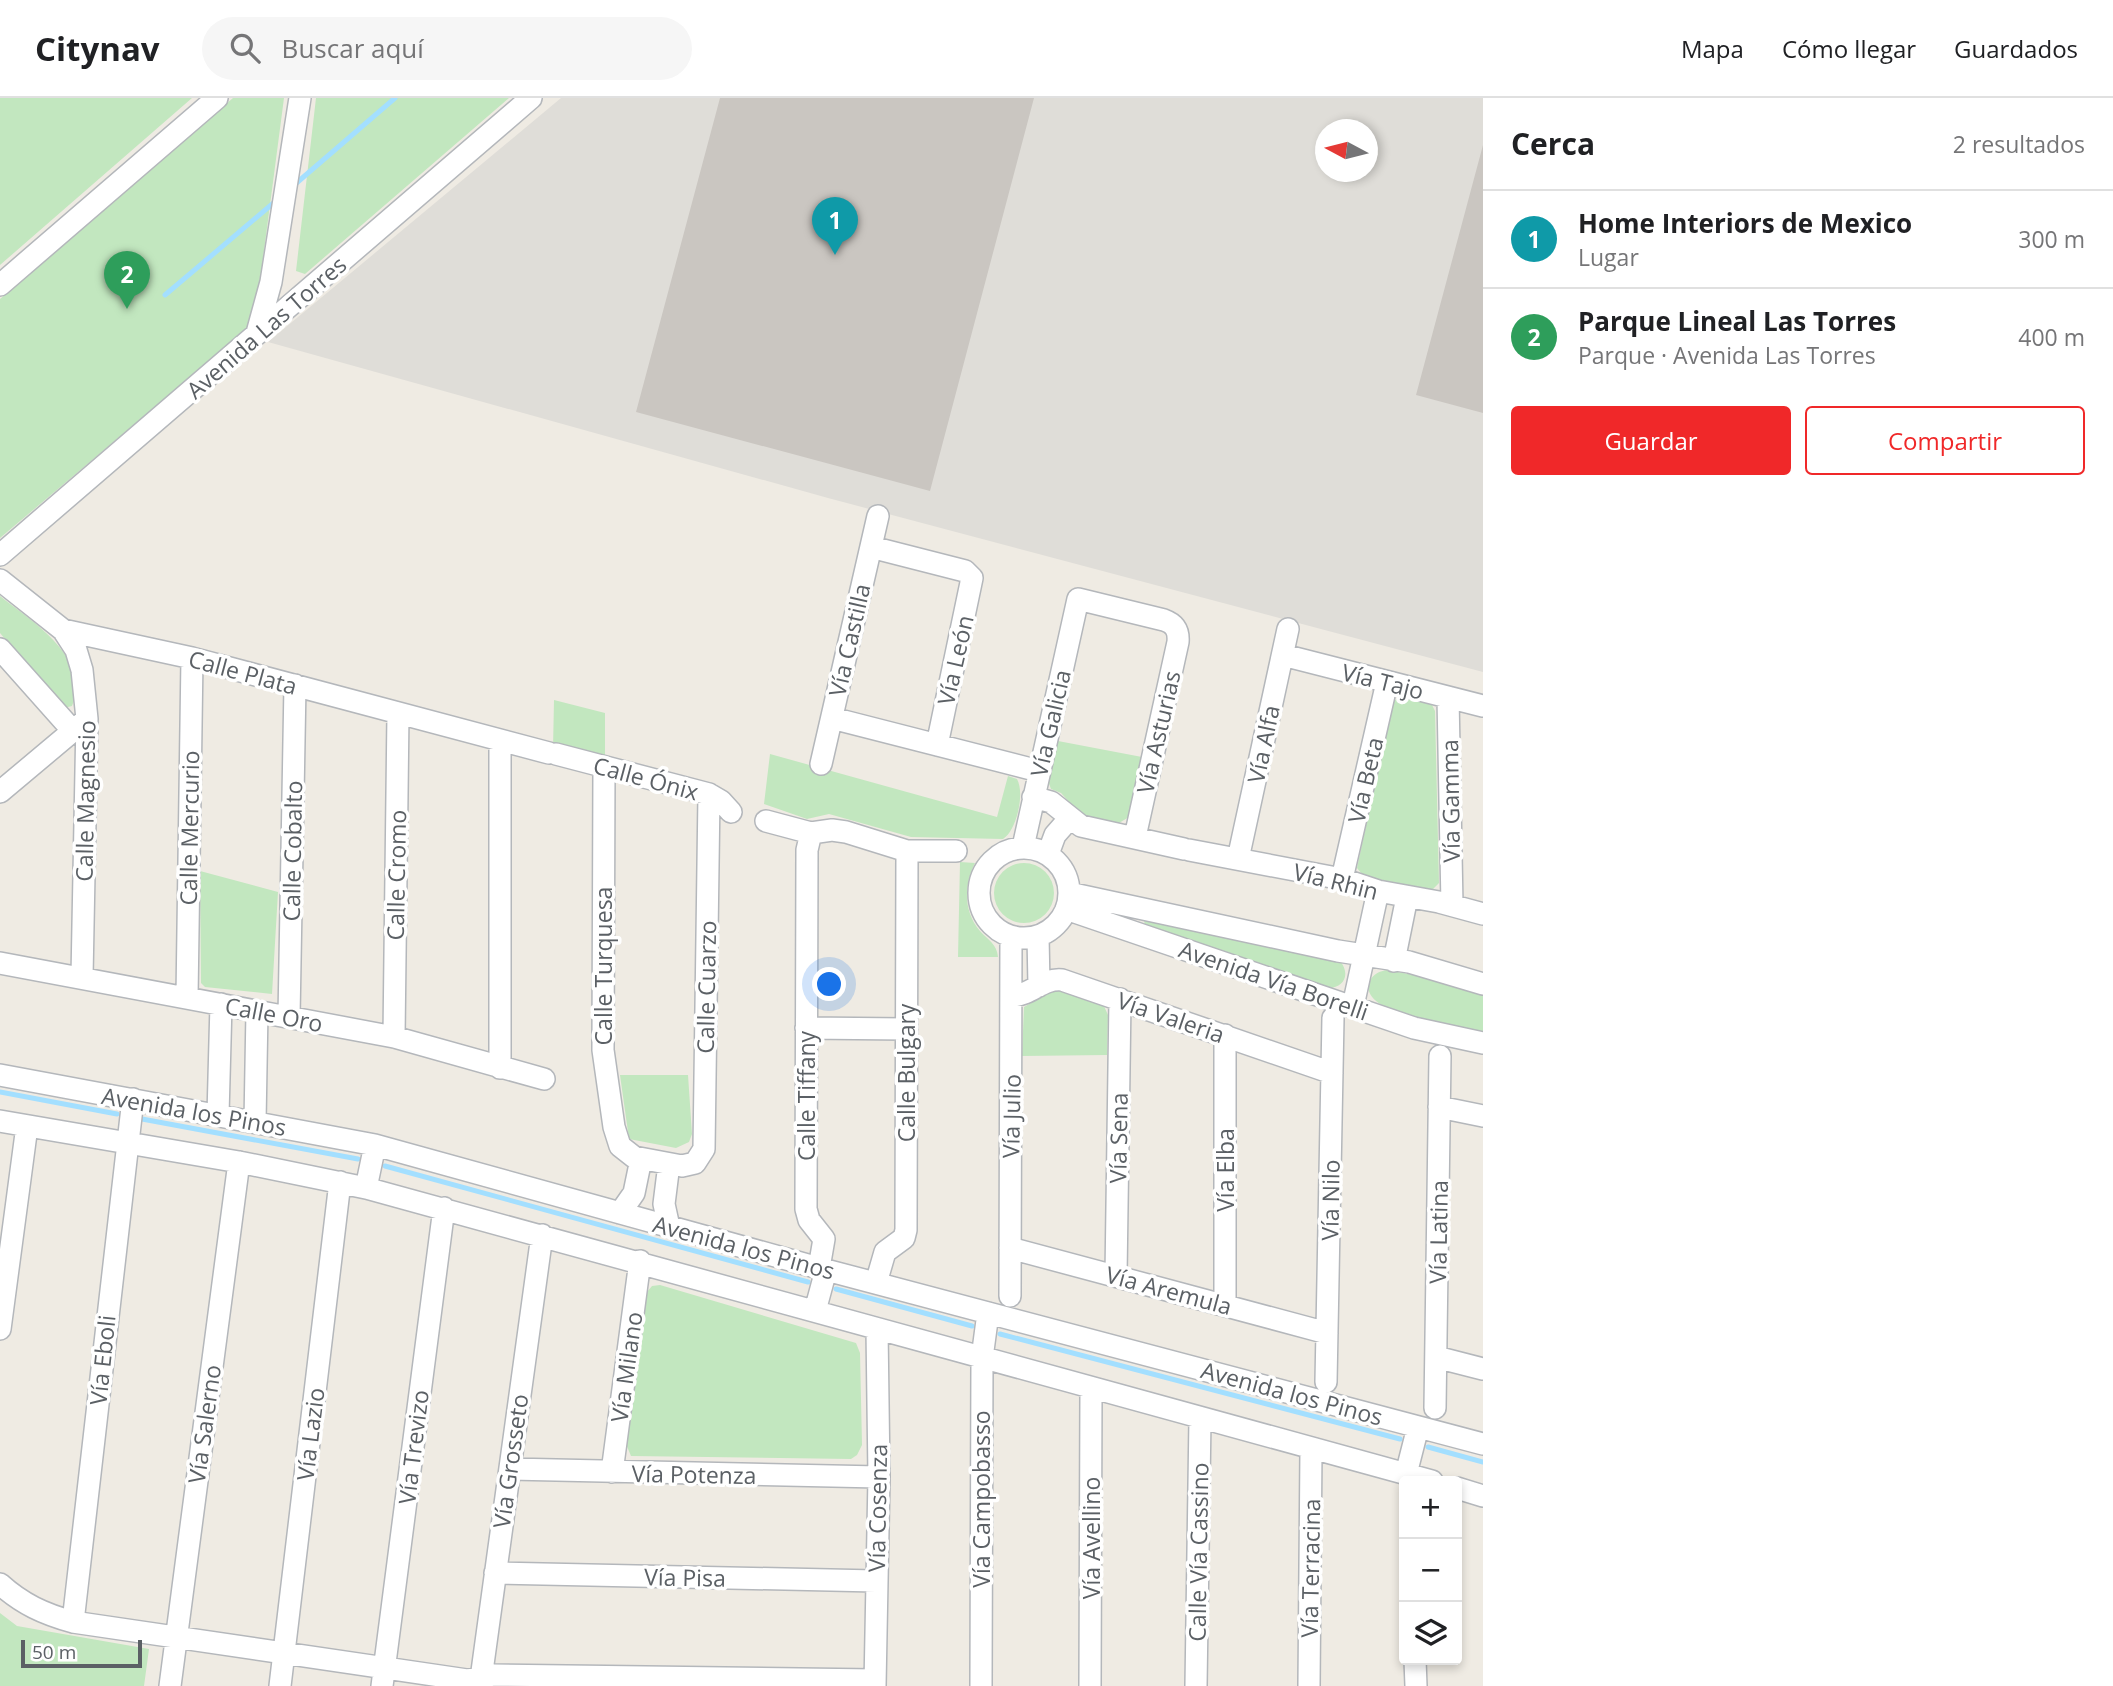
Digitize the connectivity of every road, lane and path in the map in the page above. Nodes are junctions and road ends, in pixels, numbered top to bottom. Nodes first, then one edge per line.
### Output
1 (217, 98) edge
2 (300, 98) edge
3 (531, 98) edge
4 (271, 282) junction
5 (0, 285) edge
6 (293, 303) junction
7 (257, 332) junction
8 (878, 516) dead end
9 (871, 547) junction
10 (0, 555) edge
11 (0, 580) edge
12 (1175, 626) joint
13 (1288, 629) dead end
14 (63, 630) junction
15 (0, 649) edge
16 (1283, 655) junction
17 (192, 658) junction
18 (1387, 682) junction
19 (295, 685) junction
20 (1448, 697) junction
21 (1483, 706) edge
22 (398, 713) junction
23 (832, 718) junction
24 (80, 725) junction
25 (500, 740) junction
26 (937, 745) junction
27 (553, 753) joint
28 (821, 764) dead end
29 (604, 767) junction
30 (1039, 771) junction
31 (0, 792) edge
32 (709, 794) junction
33 (1033, 797) junction
34 (731, 812) dead end
35 (1069, 819) junction
36 (765, 821) dead end
37 (811, 834) junction
38 (1135, 837) junction
39 (1024, 847) junction
40 (907, 851) junction
41 (956, 851) dead end
42 (1048, 854) junction
43 (1238, 859) junction
44 (1342, 879) junction
45 (1378, 891) junction
46 (1407, 897) junction
47 (1068, 901) junction
48 (1115, 902) junction
49 (1452, 905) junction
50 (1483, 914) edge
51 (1110, 923) junction
52 (1038, 936) junction
53 (1012, 937) junction
54 (1365, 956) junction
55 (1394, 961) junction
56 (0, 963) edge
57 (82, 977) junction
58 (1483, 984) edge
59 (1039, 986) junction
60 (1012, 996) junction
61 (187, 998) junction
62 (1120, 999) junction
63 (221, 1004) junction
64 (1353, 1006) junction
65 (257, 1011) junction
66 (289, 1017) junction
67 (1333, 1018) dead end
68 (806, 1028) junction
69 (906, 1029) junction
70 (1225, 1035) junction
71 (394, 1037) junction
72 (1483, 1043) edge
73 (1440, 1056) dead end
74 (500, 1069) junction
75 (1332, 1073) junction
76 (0, 1075) edge
77 (544, 1079) dead end
78 (133, 1099) junction
79 (1439, 1107) junction
80 (218, 1115) junction
81 (1483, 1116) edge
82 (0, 1121) edge
83 (255, 1122) junction
84 (27, 1126) junction
85 (126, 1142) junction
86 (375, 1145) junction
87 (637, 1158) junction
88 (239, 1162) junction
89 (675, 1165) junction
90 (340, 1182) junction
91 (366, 1188) junction
92 (444, 1208) junction
93 (620, 1213) junction
94 (669, 1227) junction
95 (542, 1236) junction
96 (1010, 1248) junction
97 (640, 1261) junction
98 (823, 1269) junction
99 (1116, 1276) junction
100 (876, 1283) junction
101 (1010, 1296) dead end
102 (1225, 1305) junction
103 (815, 1311) junction
104 (988, 1312) junction
105 (0, 1329) edge
106 (877, 1329) junction
107 (1327, 1333) junction
108 (1436, 1357) junction
109 (982, 1358) junction
110 (1483, 1369) edge
111 (1326, 1382) dead end
112 (1091, 1389) junction
113 (1435, 1408) dead end
114 (1200, 1418) junction
115 (1418, 1427) junction
116 (1483, 1444) edge
117 (1311, 1449) junction
118 (510, 1469) junction
119 (612, 1472) junction
120 (1410, 1476) edge
121 (1417, 1476) edge
122 (879, 1477) junction
123 (1462, 1490) edge
124 (1483, 1496) edge
125 (495, 1573) junction
126 (876, 1581) junction
127 (0, 1584) edge
128 (73, 1622) junction
129 (176, 1637) junction
130 (285, 1654) junction
131 (1415, 1665) edge
132 (384, 1677) edge
133 (480, 1682) edge
134 (874, 1683) edge
135 (170, 1686) edge
136 (280, 1686) edge
137 (981, 1686) edge
138 (1090, 1686) edge
139 (1196, 1686) edge
140 (1309, 1686) edge
141 (1416, 1686) edge

1 - 5 street
2 - 4 street
3 - 6 street, Avenida Las Torres
4 - 6 street
4 - 7 street
6 - 7 street, Avenida Las Torres
7 - 10 street, Avenida Las Torres
8 - 9 street, Vía Castilla
9 - 23 street, Vía Castilla
9 - 26 street, Vía León
11 - 14 street, Calle Plata
12 - 30 street, Vía Galicia
12 - 38 street, Vía Asturias
13 - 16 street, Vía Alfa
14 - 17 street, Calle Plata
14 - 24 street, Calle Magnesio
15 - 24 street
16 - 18 street, Vía Tajo
16 - 43 street, Vía Alfa
17 - 19 street, Calle Plata
17 - 61 street, Calle Mercurio
18 - 20 street, Vía Tajo
18 - 44 street, Vía Beta
19 - 22 street, Calle Plata
19 - 66 street, Calle Cobalto
20 - 21 street, Vía Tajo
20 - 49 street, Vía Gamma
22 - 25 street, Calle Plata
22 - 71 street, Calle Cromo
23 - 26 street
23 - 28 street, Vía Castilla
24 - 31 street
24 - 57 street, Calle Magnesio
25 - 27 street, Calle Plata
25 - 74 street
26 - 30 street
27 - 29 street, Calle Ónix
29 - 32 street, Calle Ónix
29 - 87 street, Calle Turquesa
30 - 33 street, Vía Galicia
32 - 34 street, Calle Ónix
32 - 89 street, Calle Cuarzo
33 - 35 street, Vía Rhin
33 - 39 street, Vía Galicia
35 - 38 street, Vía Rhin
35 - 42 street
36 - 37 street
37 - 40 street
37 - 68 street, Calle Tiffany
38 - 43 street, Vía Rhin
39 - 42 street
39 - 53 street
40 - 41 street
40 - 69 street, Calle Bulgary
42 - 47 street
43 - 44 street, Vía Rhin
44 - 45 street, Vía Rhin
45 - 46 street, Vía Rhin
45 - 54 street
46 - 49 street, Vía Rhin
46 - 55 street
47 - 48 street, Avenida Vía Borelli
47 - 51 street, Avenida Vía Borelli
47 - 52 street
48 - 51 street
48 - 54 street, Avenida Vía Borelli
49 - 50 street, Vía Rhin
51 - 64 street, Avenida Vía Borelli
52 - 53 street
52 - 59 street
53 - 60 street, Vía Julio
54 - 55 street, Avenida Vía Borelli
54 - 64 street
55 - 58 street, Avenida Vía Borelli
56 - 57 street, Calle Oro
57 - 61 street, Calle Oro
59 - 60 street, Vía Valeria
59 - 62 street, Vía Valeria
60 - 96 street, Vía Julio
61 - 63 street, Calle Oro
62 - 70 street, Vía Valeria
62 - 99 street, Vía Sena
63 - 65 street, Calle Oro
63 - 80 street
64 - 72 street, Avenida Vía Borelli
65 - 66 street, Calle Oro
65 - 83 street
66 - 71 street, Calle Oro
67 - 75 street, Vía Nilo
68 - 69 street
68 - 98 street, Calle Tiffany
69 - 100 street, Calle Bulgary
70 - 75 street, Vía Valeria
70 - 102 street, Vía Elba
71 - 74 street, Calle Oro
73 - 79 street, Vía Latina
74 - 77 street, Calle Oro
75 - 107 street, Vía Nilo
76 - 78 street, Avenida los Pinos
78 - 80 street, Avenida los Pinos
78 - 85 street, Vía Eboli
79 - 81 street
79 - 108 street, Vía Latina
80 - 83 street, Avenida los Pinos
82 - 84 street, Avenida los Pinos
83 - 86 street, Avenida los Pinos
84 - 85 street, Avenida los Pinos
84 - 105 street
85 - 88 street, Avenida los Pinos
85 - 128 street, Vía Eboli
86 - 91 street
86 - 93 street, Avenida los Pinos
87 - 89 street
87 - 93 street
88 - 90 street, Avenida los Pinos
88 - 129 street, Vía Salerno
89 - 94 street
90 - 91 street, Avenida los Pinos
90 - 130 street, Vía Lazio
91 - 92 street, Avenida los Pinos
92 - 95 street, Avenida los Pinos
92 - 132 street, Vía Trevizo
93 - 94 street, Avenida los Pinos
94 - 98 street, Avenida los Pinos
95 - 97 street, Avenida los Pinos
95 - 118 street, Vía Grosseto
96 - 99 street, Vía Aremula
96 - 101 street, Vía Julio
97 - 103 street, Avenida los Pinos
97 - 119 street, Vía Milano
98 - 100 street, Avenida los Pinos
98 - 103 street, Calle Tiffany
99 - 102 street, Vía Aremula
100 - 104 street, Avenida los Pinos
102 - 107 street, Vía Aremula
103 - 106 street, Avenida los Pinos
104 - 109 street, Vía Campobasso
104 - 115 street, Avenida los Pinos
106 - 109 street, Avenida los Pinos
106 - 122 street, Vía Cosenza
107 - 111 street, Vía Nilo
108 - 110 street
108 - 113 street, Vía Latina
109 - 112 street, Avenida los Pinos
109 - 137 street, Vía Campobasso
112 - 114 street, Avenida los Pinos
112 - 138 street, Vía Avellino
114 - 117 street, Avenida los Pinos
114 - 139 street, Calle Vía Cassino
115 - 116 street, Avenida los Pinos
115 - 121 street
117 - 120 street, Avenida los Pinos
117 - 140 street, Vía Terracina
118 - 119 street, Vía Potenza
118 - 125 street, Vía Grosseto
119 - 122 street, Vía Potenza
122 - 126 street, Vía Cosenza
123 - 124 street
125 - 126 street, Vía Pisa
125 - 133 street, Vía Grosseto
126 - 134 street, Vía Cosenza
127 - 128 street
128 - 129 street
129 - 130 street
129 - 135 street, Vía Salerno
130 - 132 street
130 - 136 street, Vía Lazio
131 - 141 street
132 - 133 street
133 - 134 street

